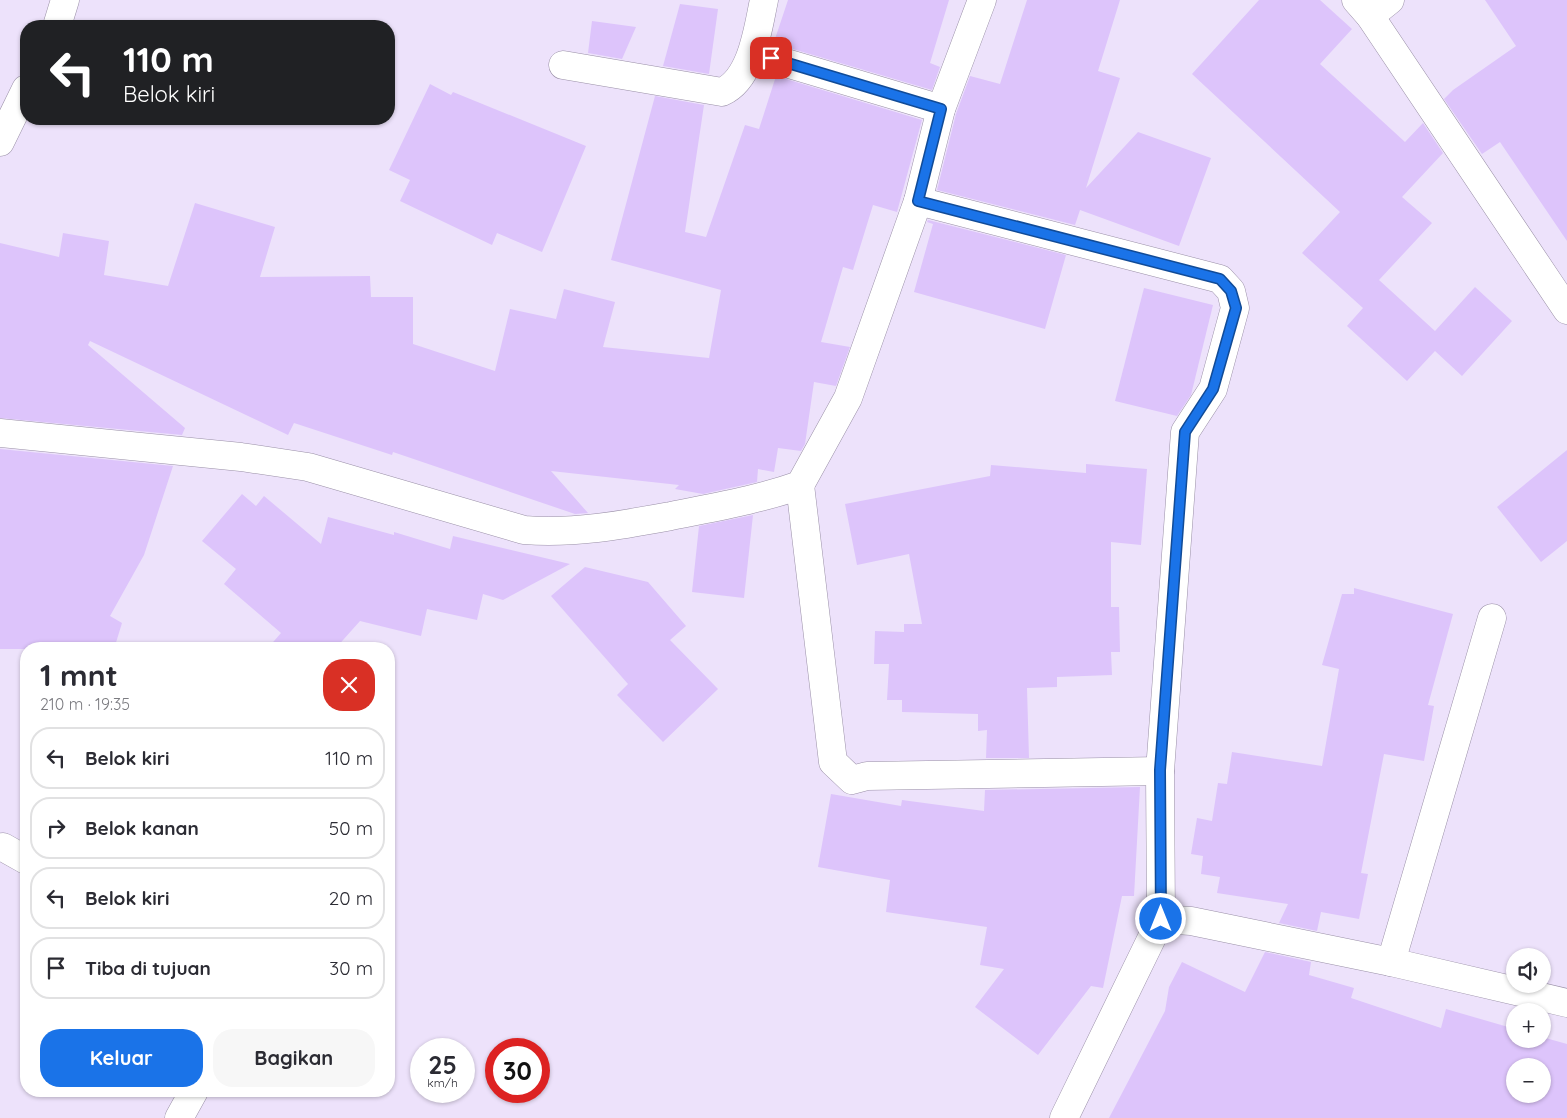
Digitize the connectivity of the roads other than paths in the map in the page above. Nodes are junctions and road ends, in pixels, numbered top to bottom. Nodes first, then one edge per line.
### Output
1 (65, 0) edge
2 (764, 0) edge
3 (982, 0) edge
4 (1372, 5) edge
5 (59, 20) edge
6 (752, 53) junction
7 (563, 65) dead end
8 (20, 101) edge
9 (941, 109) junction
10 (0, 142) edge
11 (918, 201) junction
12 (1567, 310) edge
13 (0, 433) edge
14 (800, 485) junction
15 (1492, 618) dead end
16 (1160, 770) junction
17 (1, 849) edge
18 (20, 857) edge
19 (1161, 919) junction
20 (1391, 962) junction
21 (1567, 1003) edge
22 (191, 1097) edge
23 (179, 1118) edge
24 (1064, 1118) edge

1 - 5 street
2 - 6 street
3 - 9 street
4 - 12 street
6 - 7 street
6 - 9 street
8 - 10 street
9 - 11 street
11 - 14 street
11 - 16 street
13 - 14 street
14 - 16 street
15 - 20 street
16 - 19 street
17 - 18 street
19 - 20 street
19 - 24 street
20 - 21 street
22 - 23 street

